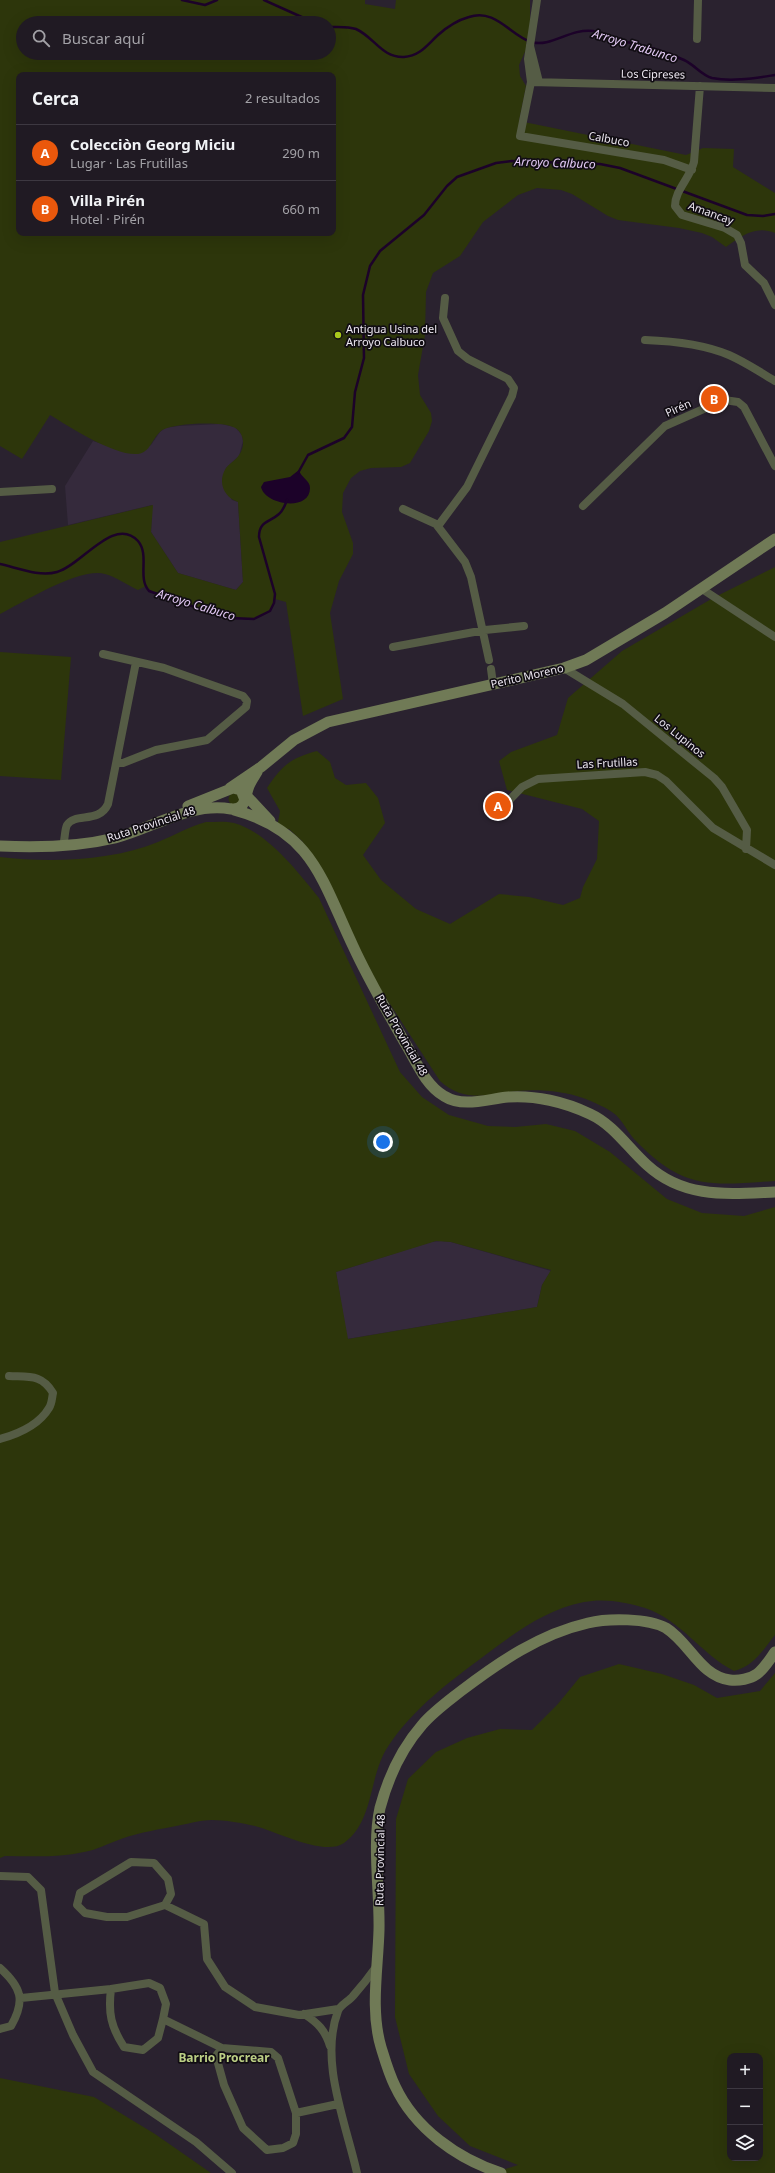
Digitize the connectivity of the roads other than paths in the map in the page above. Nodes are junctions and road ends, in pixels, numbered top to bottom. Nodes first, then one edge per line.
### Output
1 (537, 0) edge
2 (698, 0) edge
3 (697, 39) dead end
4 (535, 82) junction
5 (700, 86) junction
6 (775, 88) edge
7 (692, 170) junction
8 (445, 298) dead end
9 (775, 305) edge
10 (645, 340) dead end
11 (775, 381) edge
12 (775, 466) edge
13 (52, 489) dead end
14 (0, 492) edge
15 (584, 506) dead end
16 (403, 509) dead end
17 (438, 526) junction
18 (775, 539) edge
19 (702, 588) junction
20 (524, 626) dead end
21 (482, 630) junction
22 (775, 637) edge
23 (393, 647) dead end
24 (103, 654) dead end
25 (489, 660) dead end
26 (136, 662) junction
27 (564, 668) junction
28 (490, 669) dead end
29 (494, 684) junction
30 (116, 766) junction
31 (261, 767) junction
32 (238, 793) junction
33 (232, 809) junction
34 (495, 815) dead end
35 (277, 828) junction
36 (0, 840) edge
37 (64, 843) junction
38 (0, 846) edge
39 (746, 849) junction
40 (775, 865) edge
41 (775, 1192) edge
42 (9, 1376) dead end
43 (0, 1439) edge
44 (775, 1652) edge
45 (0, 1876) edge
46 (164, 1905) junction
47 (376, 1967) junction
48 (0, 1968) edge
49 (111, 1989) junction
50 (56, 1995) junction
51 (21, 1998) junction
52 (338, 2009) junction
53 (304, 2014) junction
54 (163, 2019) junction
55 (0, 2029) edge
56 (330, 2047) junction
57 (222, 2048) junction
58 (338, 2104) junction
59 (296, 2113) junction
60 (232, 2173) edge
61 (357, 2173) edge
62 (501, 2173) edge

1 - 4 street
2 - 3 street
4 - 5 street, Los Cipreses
4 - 7 street, Calbuco
5 - 6 street, Los Cipreses
5 - 7 street, Amancay
7 - 9 street, Amancay
8 - 17 street
10 - 11 street
12 - 15 street, Pirén
13 - 14 street
16 - 17 street
17 - 21 street
18 - 19 main road, Perito Moreno
19 - 22 street
19 - 27 main road, Perito Moreno
20 - 21 street
21 - 23 street
21 - 25 street
24 - 26 street
26 - 30 street
26 - 30 street
27 - 29 main road, Perito Moreno
27 - 39 street, Los Lupinos
28 - 29 street
29 - 31 main road, Perito Moreno
30 - 37 street
31 - 32 main road, Perito Moreno
31 - 32 main road, Perito Moreno
32 - 33 main road
32 - 33 main road
32 - 35 main road, Ruta Provincial 48
32 - 37 main road, Ruta Provincial 48
33 - 35 main road, Ruta Provincial 48
33 - 37 main road, Ruta Provincial 48
34 - 39 street, Las Frutillas
35 - 41 main road, Ruta Provincial 48
36 - 37 main road, Ruta Provincial 48
37 - 38 main road, Ruta Provincial 48
39 - 40 street, Las Frutillas
42 - 43 street
44 - 47 main road, Ruta Provincial 48
45 - 50 street
46 - 46 street
46 - 53 street
47 - 52 street
47 - 62 main road, Ruta Provincial 48
48 - 51 street
49 - 50 street
49 - 54 street
49 - 54 street
50 - 51 street
50 - 60 street
51 - 55 street
52 - 53 street
52 - 56 street
53 - 56 street
54 - 57 street
56 - 58 street
57 - 59 street
57 - 59 street
58 - 59 street
58 - 61 street

